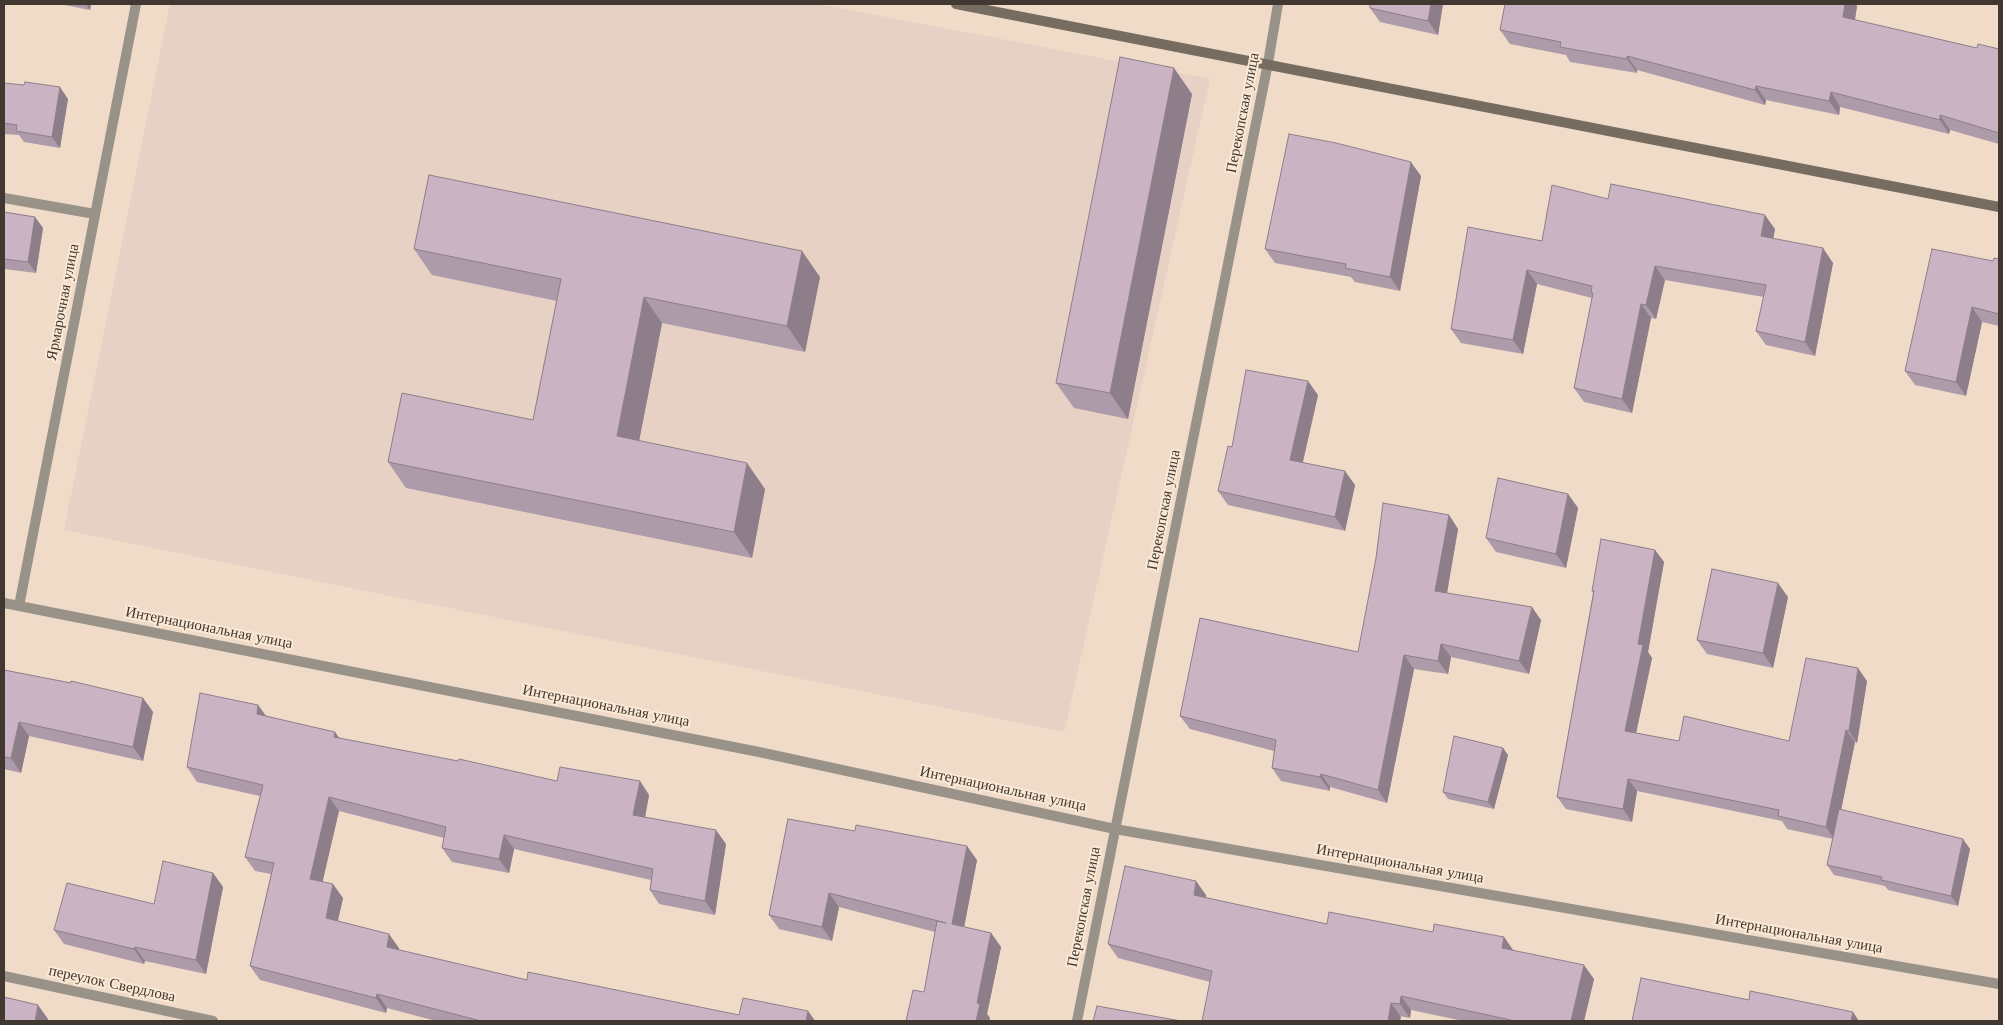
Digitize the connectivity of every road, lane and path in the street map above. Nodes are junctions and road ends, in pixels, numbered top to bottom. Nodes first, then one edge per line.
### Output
1 (136, 4) edge
2 (956, 4) edge
3 (1278, 4) edge
4 (1268, 63) junction
5 (4, 198) edge
6 (1999, 206) edge
7 (95, 214) junction
8 (4, 603) edge
9 (19, 606) junction
10 (1115, 829) junction
11 (4, 976) edge
12 (1999, 984) edge
13 (213, 1021) edge
14 (1077, 1021) edge

1 - 7 street, Ярмарочная улица
2 - 4 main road
3 - 4 street, Перекопская улица
4 - 6 main road
4 - 10 street, Перекопская улица
5 - 7 street
7 - 9 street, Ярмарочная улица
8 - 9 street, Интернациональная улица
9 - 10 street, Интернациональная улица
10 - 12 street, Интернациональная улица
10 - 14 street, Перекопская улица
11 - 13 street, переулок Свердлова

